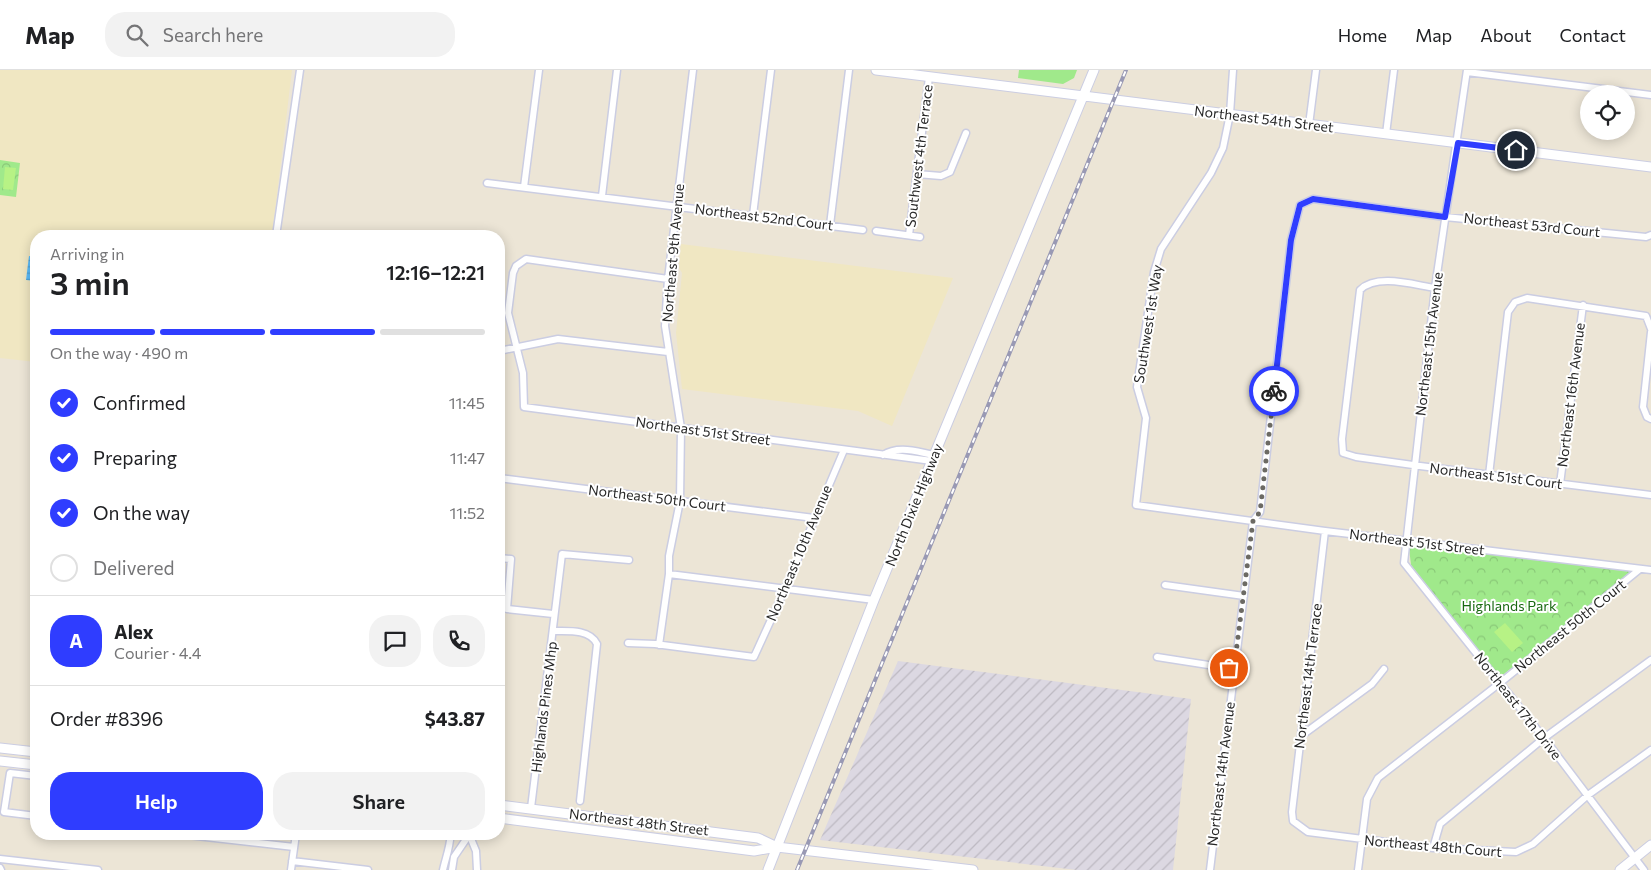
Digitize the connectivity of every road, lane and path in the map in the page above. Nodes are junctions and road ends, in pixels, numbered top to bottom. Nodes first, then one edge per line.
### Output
1 (300, 70) edge
2 (540, 70) edge
3 (617, 70) edge
4 (693, 70) edge
5 (771, 70) edge
6 (849, 70) edge
7 (876, 70) edge
8 (1094, 70) edge
9 (1233, 70) edge
10 (1316, 70) edge
11 (1394, 70) edge
12 (1467, 71) edge
13 (929, 77) junction
14 (1651, 95) edge
15 (1083, 96) junction
16 (1230, 114) junction
17 (1309, 125) junction
18 (966, 133) dead end
19 (1386, 134) junction
20 (1458, 146) junction
21 (1651, 167) edge
22 (917, 174) junction
23 (487, 182) dead end
24 (524, 187) junction
25 (602, 196) junction
26 (1300, 205) joint
27 (677, 206) junction
28 (753, 215) junction
29 (1445, 217) junction
30 (830, 225) junction
31 (277, 230) edge
32 (863, 230) dead end
33 (876, 231) dead end
34 (909, 234) junction
35 (1648, 236) edge
36 (920, 237) dead end
37 (668, 279) junction
38 (1435, 288) junction
39 (1583, 305) junction
40 (1651, 330) edge
41 (516, 347) junction
42 (505, 350) edge
43 (668, 352) junction
44 (1649, 418) edge
45 (681, 428) junction
46 (844, 450) junction
47 (933, 458) junction
48 (1414, 465) junction
49 (1489, 475) junction
50 (505, 479) edge
51 (1560, 484) junction
52 (1651, 495) edge
53 (680, 501) junction
54 (1136, 505) joint
55 (814, 518) junction
56 (1253, 521) junction
57 (1325, 531) junction
58 (1408, 540) junction
59 (505, 558) edge
60 (629, 560) dead end
61 (1640, 569) junction
62 (1651, 570) edge
63 (669, 574) junction
64 (1165, 585) dead end
65 (786, 589) junction
66 (1244, 596) junction
67 (874, 600) junction
68 (507, 609) joint
69 (553, 614) junction
70 (554, 631) junction
71 (628, 643) dead end
72 (659, 645) junction
73 (1157, 657) dead end
74 (1651, 660) edge
75 (1234, 668) junction
76 (1384, 669) dead end
77 (1500, 683) junction
78 (1301, 736) junction
79 (1544, 738) junction
80 (0, 748) edge
81 (1651, 750) edge
82 (30, 751) edge
83 (0, 761) edge
84 (30, 764) edge
85 (30, 775) edge
86 (1588, 796) junction
87 (580, 801) dead end
88 (505, 806) edge
89 (531, 808) junction
90 (505, 810) edge
91 (548, 810) junction
92 (30, 815) edge
93 (505, 819) edge
94 (1293, 821) joint
95 (232, 840) edge
96 (295, 840) edge
97 (450, 840) edge
98 (465, 840) edge
99 (471, 840) edge
100 (1362, 840) junction
101 (1651, 845) edge
102 (294, 847) junction
103 (777, 847) junction
104 (1433, 848) junction
105 (1634, 858) junction
106 (0, 859) edge
107 (292, 861) junction
108 (98, 870) edge
109 (290, 870) edge
110 (368, 870) edge
111 (443, 870) edge
112 (452, 870) edge
113 (477, 870) edge
114 (768, 870) edge
115 (973, 870) edge
116 (1210, 870) edge
117 (1358, 870) edge
118 (1620, 870) edge
119 (1644, 870) edge

1 - 31 street
2 - 24 street
3 - 25 street
4 - 27 street, Northeast 9th Avenue
5 - 28 street
6 - 30 street
7 - 13 main road, Northeast 54th Street
8 - 15 main road, North Dixie Highway
9 - 16 street, Southwest 1st Way
10 - 17 street
11 - 19 street
12 - 14 street
12 - 20 street, Northeast 15th Avenue
13 - 15 main road, Northeast 54th Street
13 - 22 street, Southwest 4th Terrace
15 - 16 main road, Northeast 54th Street
15 - 47 main road, North Dixie Highway
16 - 17 main road, Northeast 54th Street
16 - 54 street, Southwest 1st Way
17 - 19 main road, Northeast 54th Street
18 - 22 street
19 - 20 main road, Northeast 54th Street
20 - 21 main road, Northeast 54th Street
20 - 29 street, Northeast 15th Avenue
22 - 34 street, Southwest 4th Terrace
23 - 24 street, Northeast 52nd Court
24 - 25 street, Northeast 52nd Court
25 - 27 street, Northeast 52nd Court
26 - 29 street, Northeast 53rd Court
26 - 56 street, Northeast 14th Avenue
27 - 28 street, Northeast 52nd Court
27 - 37 street, Northeast 9th Avenue
28 - 30 street, Northeast 52nd Court
29 - 35 street, Northeast 53rd Court
29 - 38 street, Northeast 15th Avenue
30 - 32 street, Northeast 52nd Court
33 - 34 street
34 - 36 street
37 - 41 street
37 - 43 street, Northeast 9th Avenue
38 - 48 street, Northeast 15th Avenue
38 - 48 street, Northeast 51st Court
39 - 40 street
39 - 49 street
39 - 51 street, Northeast 16th Avenue
40 - 44 street
41 - 42 street
41 - 43 street
41 - 45 street, Northeast 51st Street
43 - 45 street, Northeast 9th Avenue
45 - 46 street, Northeast 51st Street
45 - 53 street, Northeast 9th Avenue
46 - 47 street, Northeast 51st Street
46 - 55 street, Northeast 10th Avenue
47 - 67 main road, North Dixie Highway
48 - 49 street, Northeast 51st Court
48 - 58 street, Northeast 15th Avenue
49 - 51 street, Northeast 51st Court
50 - 53 street, Northeast 50th Court
51 - 52 street, Northeast 51st Court
53 - 55 street, Northeast 50th Court
53 - 63 street, Northeast 9th Avenue
54 - 56 street, Northeast 51st Street
55 - 65 street, Northeast 10th Avenue
56 - 57 street, Northeast 51st Street
56 - 66 street, Northeast 14th Avenue
57 - 58 street, Northeast 51st Street
57 - 78 street, Northeast 14th Terrace
58 - 61 street, Northeast 51st Street
58 - 77 street, Northeast 17th Drive
59 - 68 street
60 - 69 street
61 - 62 street, Northeast 51st Street
61 - 77 street, Northeast 50th Court
63 - 65 street
63 - 72 street, Northeast 9th Avenue
64 - 66 street
65 - 67 street
65 - 72 street, Northeast 10th Avenue
66 - 75 street, Northeast 14th Avenue
67 - 103 main road, North Dixie Highway
68 - 69 street
69 - 70 street
70 - 87 street, Highlands Pines Mhp
70 - 89 street, Highlands Pines Mhp
71 - 72 street
73 - 75 street
74 - 79 street
75 - 116 street, Northeast 14th Avenue
76 - 78 street
77 - 79 street, Northeast 17th Drive
77 - 100 street
78 - 94 street, Northeast 14th Terrace
79 - 86 street, Northeast 17th Drive
79 - 104 street
80 - 82 main road
81 - 86 street, Northeast 48th Court
83 - 84 main road
85 - 92 street
86 - 104 street, Northeast 48th Court
86 - 105 street, Northeast 17th Drive
88 - 89 main road, Northeast 48th Street
89 - 91 main road, Northeast 48th Street
90 - 91 main road
91 - 103 main road, Northeast 48th Street
93 - 103 main road, Northeast 48th Street
94 - 100 street, Northeast 48th Court
95 - 102 street
96 - 102 street
97 - 111 street
98 - 112 street
99 - 113 street
100 - 104 street, Northeast 48th Court
100 - 117 street
101 - 105 main road
102 - 107 street
103 - 114 main road, North Dixie Highway
103 - 115 main road, Northeast 48th Street
105 - 118 main road
105 - 119 street, Northeast 17th Drive
106 - 108 street
107 - 109 street
107 - 110 street

